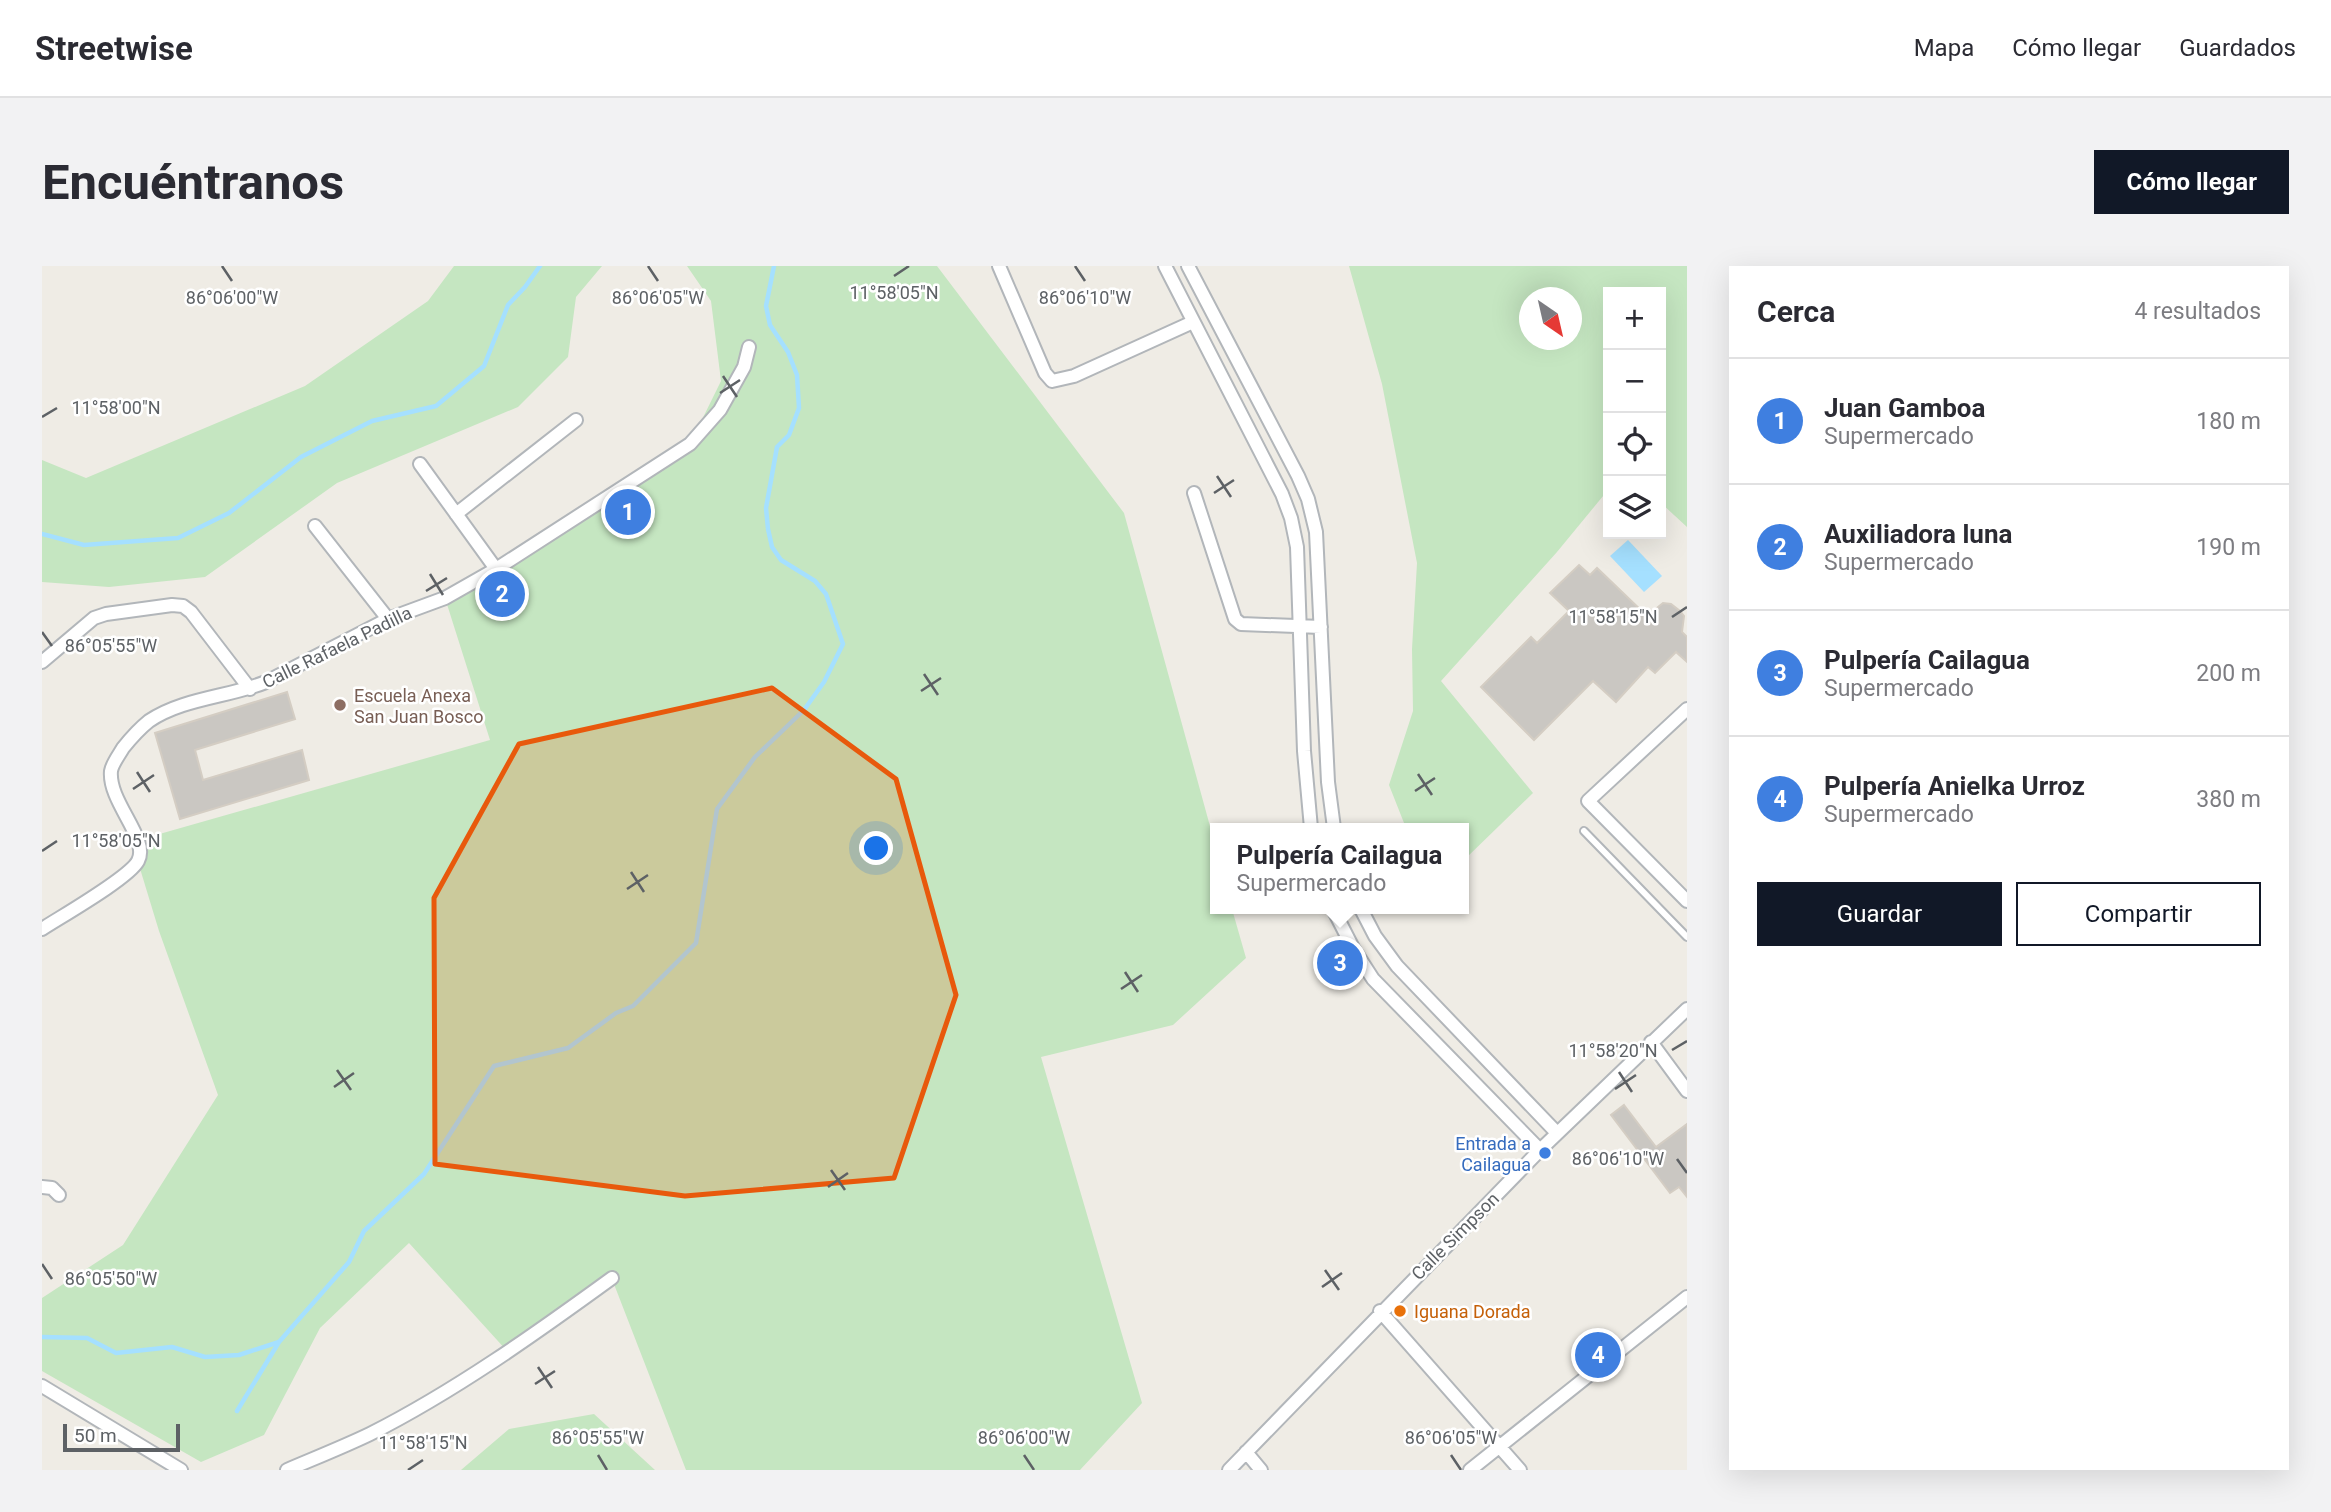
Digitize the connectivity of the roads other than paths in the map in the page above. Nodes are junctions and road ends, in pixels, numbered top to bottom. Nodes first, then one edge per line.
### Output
1 (999, 266) edge
2 (1165, 266) edge
3 (1188, 266) edge
4 (1195, 281) junction
5 (1177, 290) junction
6 (1193, 322) junction
7 (748, 347) dead end
8 (576, 420) dead end
9 (420, 464) dead end
10 (1194, 492) dead end
11 (456, 514) junction
12 (315, 526) dead end
13 (496, 569) junction
14 (388, 619) junction
15 (1321, 627) junction
16 (1301, 628) junction
17 (42, 662) edge
18 (250, 689) junction
19 (1687, 709) edge
20 (1311, 823) edge
21 (1333, 823) edge
22 (1584, 831) dead end
23 (1687, 901) edge
24 (1336, 914) edge
25 (1364, 914) edge
26 (42, 929) edge
27 (1687, 937) edge
28 (1438, 1009) junction
29 (1687, 1009) edge
30 (1420, 1027) junction
31 (1651, 1042) junction
32 (1687, 1091) edge
33 (1557, 1133) junction
34 (1540, 1150) junction
35 (42, 1187) edge
36 (59, 1195) dead end
37 (612, 1278) dead end
38 (1687, 1297) edge
39 (1380, 1311) junction
40 (42, 1386) edge
41 (1499, 1447) junction
42 (1246, 1452) junction
43 (181, 1470) edge
44 (287, 1470) edge
45 (1229, 1470) edge
46 (1261, 1470) edge
47 (1470, 1470) edge
48 (1521, 1470) edge

1 - 6 street
2 - 5 street
3 - 4 street
4 - 5 street
4 - 15 street
5 - 6 street
6 - 16 street
7 - 13 street, Calle Rafaela Padilla
8 - 11 street
9 - 11 street
10 - 16 street
11 - 13 street
12 - 14 street
13 - 14 street, Calle Rafaela Padilla
14 - 18 street, Calle Rafaela Padilla
15 - 16 street
15 - 21 street
16 - 20 street
17 - 18 street
18 - 26 street, Calle Rafaela Padilla
19 - 23 street
22 - 27 lane
24 - 30 street
25 - 28 street
28 - 30 street
28 - 33 street
29 - 31 street, Calle Simpson
30 - 34 street
31 - 32 street
31 - 33 street, Calle Simpson
33 - 34 street, Calle Simpson
34 - 39 street, Calle Simpson
35 - 36 street
37 - 44 street
38 - 41 street
39 - 41 street
39 - 42 street, Calle Simpson
40 - 43 street
41 - 47 street
41 - 48 street
42 - 45 street, Calle Simpson
42 - 46 street

